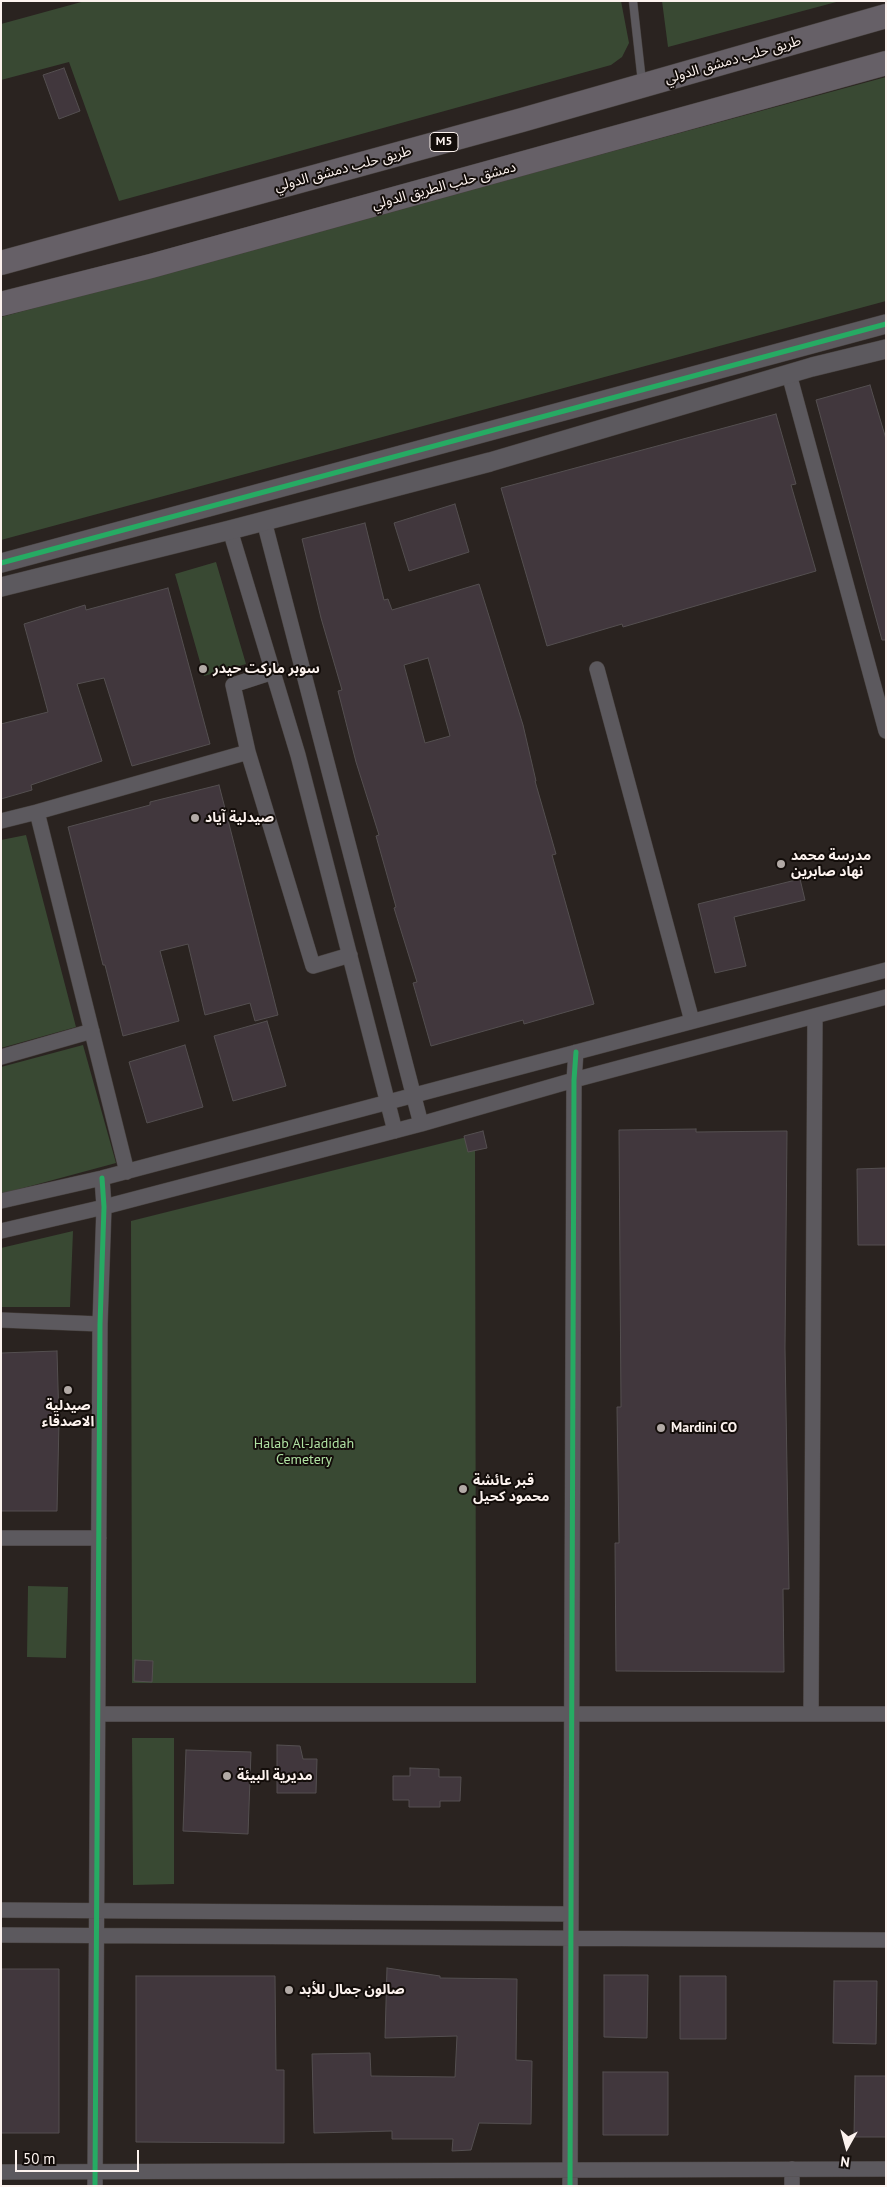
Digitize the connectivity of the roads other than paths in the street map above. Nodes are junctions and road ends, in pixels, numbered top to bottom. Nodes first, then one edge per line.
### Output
1 (633, 1) edge
2 (886, 16) edge
3 (886, 64) edge
4 (643, 86) junction
5 (1, 262) edge
6 (1, 304) edge
7 (886, 324) edge
8 (886, 349) edge
9 (788, 374) junction
10 (264, 521) junction
11 (230, 530) junction
12 (1, 563) edge
13 (1, 586) edge
14 (597, 669) dead end
15 (273, 672) junction
16 (886, 731) edge
17 (323, 748) junction
18 (248, 752) junction
19 (298, 755) junction
20 (37, 812) junction
21 (1, 821) edge
22 (350, 955) junction
23 (886, 970) edge
24 (886, 997) edge
25 (814, 1016) junction
26 (692, 1021) junction
27 (92, 1031) junction
28 (576, 1052) junction
29 (1, 1057) edge
30 (574, 1080) junction
31 (413, 1095) junction
32 (387, 1101) junction
33 (421, 1124) junction
34 (395, 1131) junction
35 (127, 1172) junction
36 (102, 1178) junction
37 (1, 1201) edge
38 (104, 1207) junction
39 (1, 1231) edge
40 (1, 1320) edge
41 (100, 1324) junction
42 (1, 1538) edge
43 (99, 1538) junction
44 (98, 1714) junction
45 (572, 1714) junction
46 (811, 1714) junction
47 (886, 1714) edge
48 (1, 1910) edge
49 (97, 1910) junction
50 (571, 1914) junction
51 (1, 1935) edge
52 (97, 1935) junction
53 (571, 1938) junction
54 (886, 1940) edge
55 (792, 2169) junction
56 (886, 2169) edge
57 (570, 2170) junction
58 (1, 2172) edge
59 (95, 2179) edge
60 (570, 2186) edge
61 (792, 2186) edge

1 - 4 lane
2 - 4 highway, طريق حلب دمشق الدولي / M5
3 - 6 highway, دمشق حلب الطريق الدولي
4 - 5 highway, طريق حلب دمشق الدولي / M5
7 - 12 street
8 - 9 street
9 - 10 street
9 - 16 street
10 - 11 street
10 - 17 street
11 - 13 street
11 - 15 street
14 - 26 street
15 - 18 street
15 - 19 street
17 - 19 street
17 - 31 street
18 - 20 street
18 - 22 street
19 - 22 street
20 - 21 street
20 - 27 street
22 - 32 street
23 - 26 street
24 - 25 street
25 - 30 street
25 - 46 street
26 - 28 street
27 - 29 street
27 - 35 street
28 - 30 street
28 - 31 street
30 - 33 street
30 - 45 street
31 - 32 street
31 - 33 street
32 - 34 street
32 - 35 street
33 - 34 street
34 - 38 street
35 - 36 street
36 - 37 street
36 - 38 street
38 - 39 street
38 - 41 street
40 - 41 street
41 - 43 street
42 - 43 street
43 - 44 street
44 - 45 street
44 - 49 street
45 - 46 street
45 - 50 street
46 - 47 street
48 - 49 street
49 - 50 street
49 - 52 street
50 - 53 street
51 - 52 street
52 - 53 street
52 - 59 street
53 - 54 street
53 - 57 street
55 - 56 street
55 - 57 street
55 - 61 street
57 - 59 street
57 - 60 street
58 - 59 street

